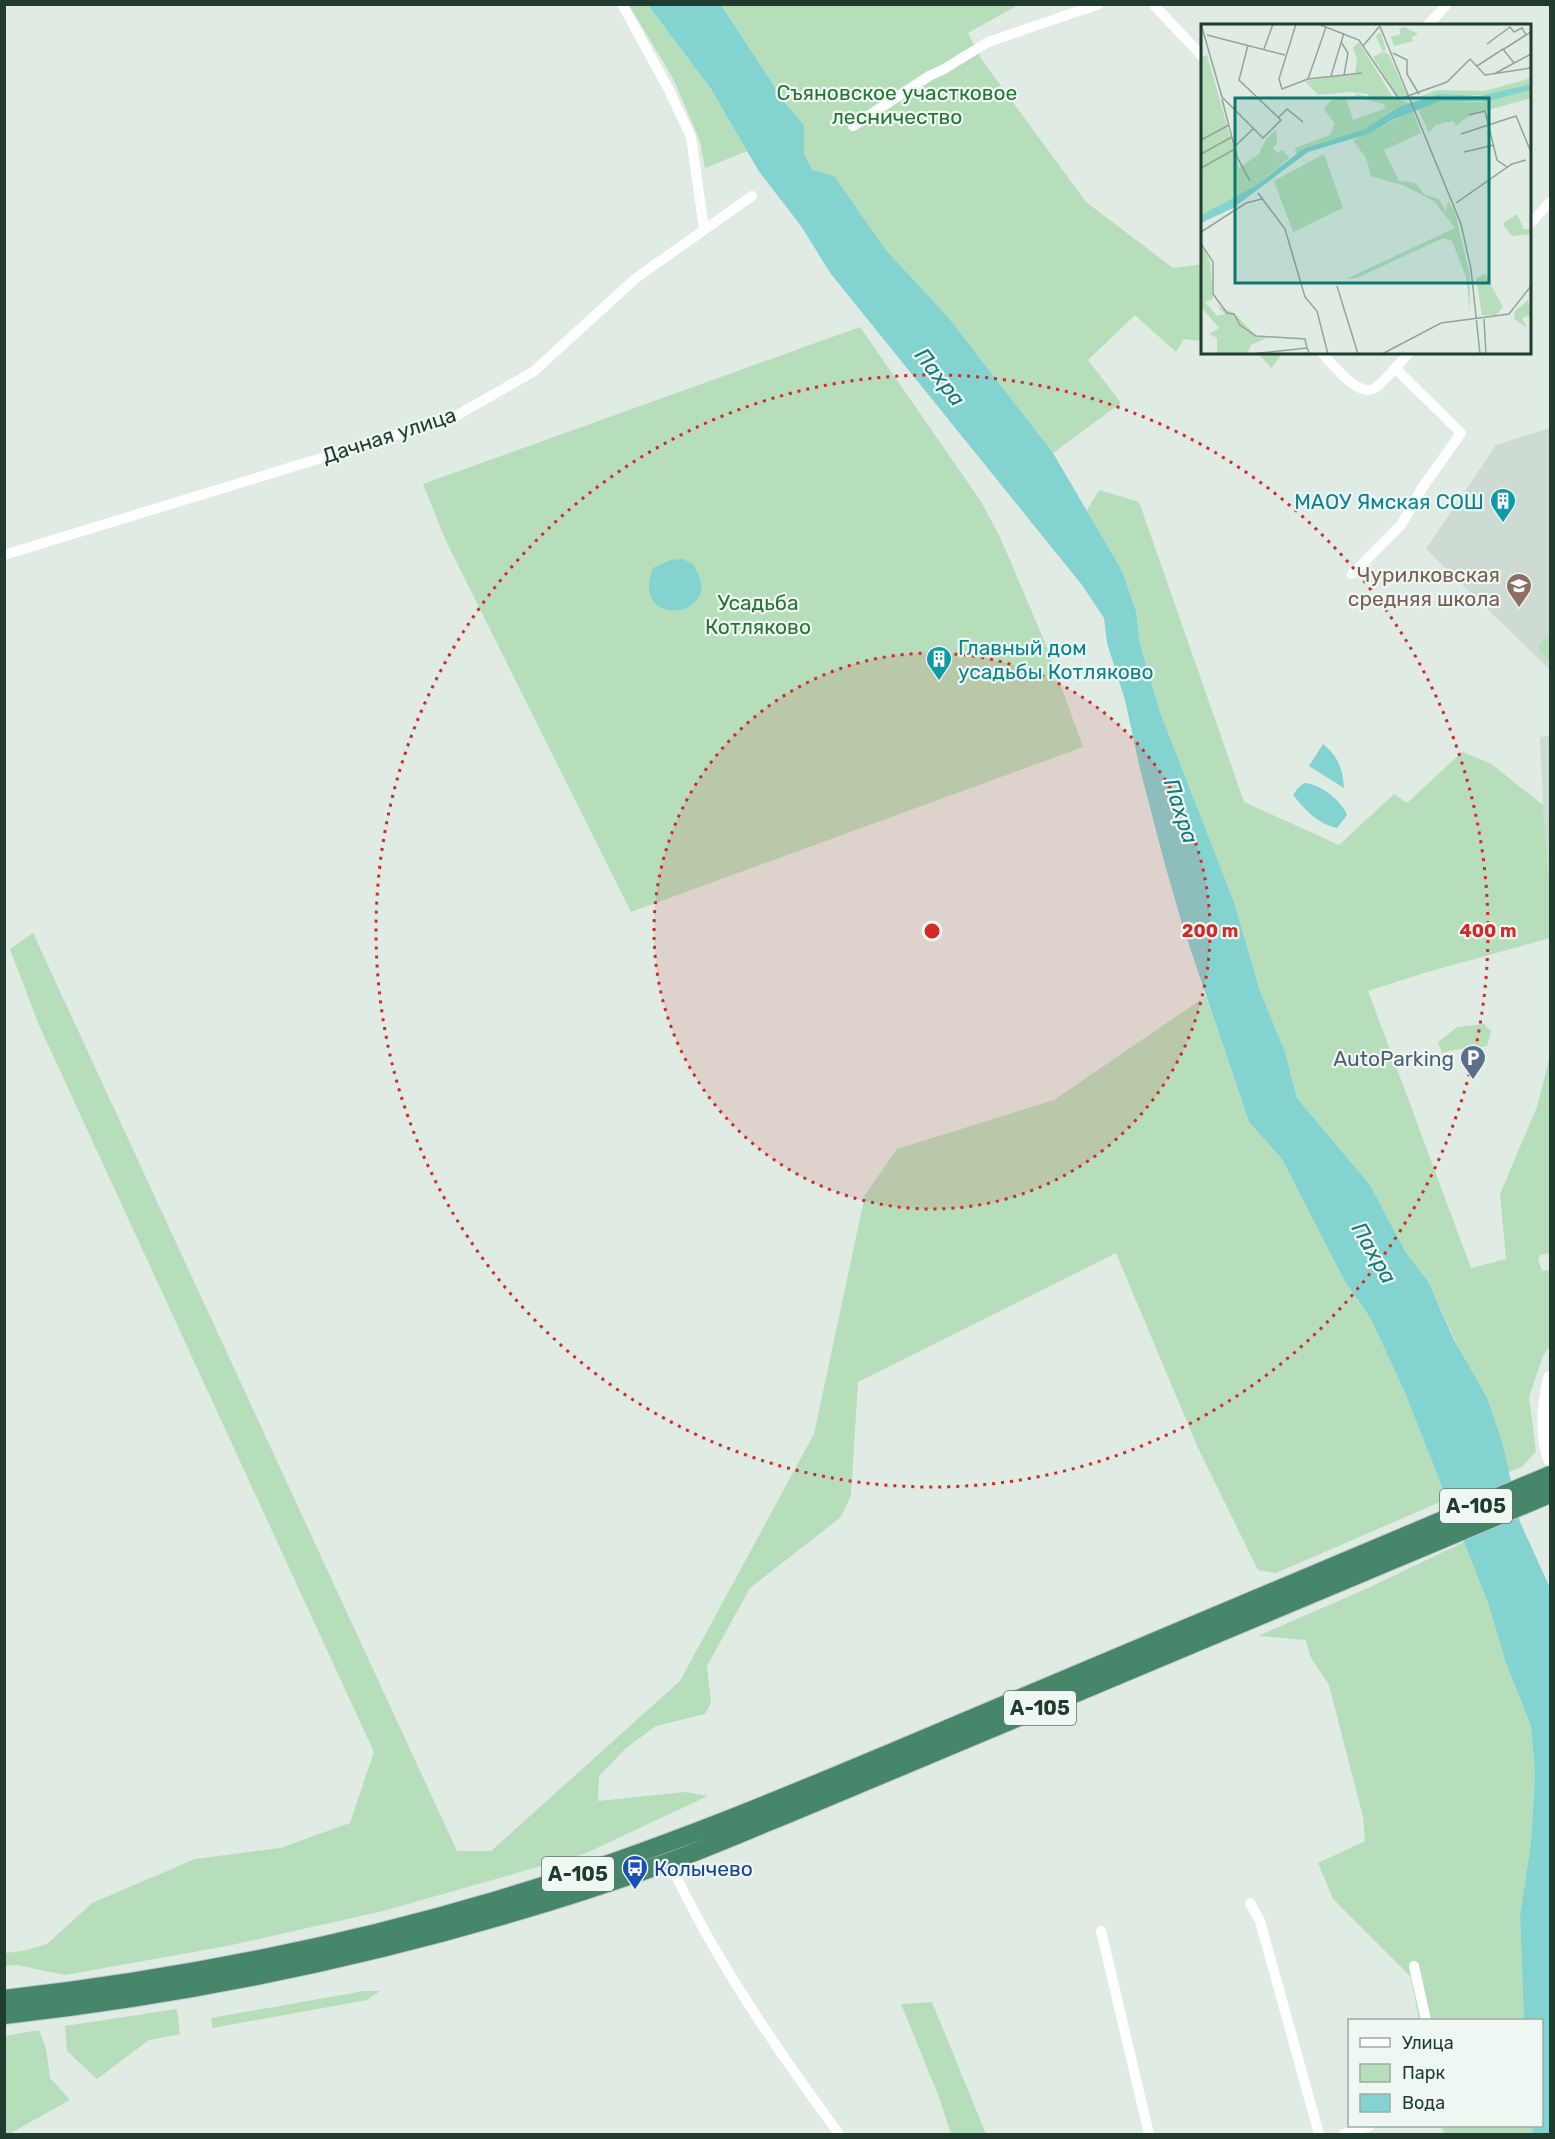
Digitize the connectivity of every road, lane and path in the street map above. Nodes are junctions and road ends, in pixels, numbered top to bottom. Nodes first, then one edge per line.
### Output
1 (622, 4) edge
2 (1099, 4) edge
3 (1153, 4) edge
4 (1447, 4) edge
5 (1428, 24) edge
6 (1201, 54) edge
7 (854, 126) dead end
8 (752, 196) dead end
9 (1551, 202) edge
10 (1531, 223) edge
11 (704, 229) junction
12 (1323, 354) edge
13 (1408, 354) edge
14 (1395, 368) junction
15 (4, 555) edge
16 (1352, 574) dead end
17 (1551, 1378) edge
18 (1551, 1459) edge
19 (1551, 1475) edge
20 (1551, 1494) edge
21 (1406, 1545) junction
22 (669, 1861) junction
23 (1250, 1903) dead end
24 (1101, 1931) dead end
25 (1414, 1966) dead end
26 (4, 1990) edge
27 (45, 1994) junction
28 (4, 1999) edge
29 (4, 2015) edge
30 (1426, 2019) edge
31 (1367, 2127) edge
32 (838, 2134) edge
33 (1149, 2134) edge
34 (1318, 2134) edge
35 (1344, 2134) edge

1 - 11 street
2 - 7 street
3 - 6 street
4 - 5 street
8 - 11 street, Дачная улица
9 - 10 street
11 - 15 street, Дачная улица
12 - 14 street
13 - 14 street
14 - 16 street
17 - 18 street
19 - 21 highway, А-105
20 - 21 highway, А-105
21 - 22 highway, А-105
21 - 27 highway, А-105
22 - 29 highway, А-105
22 - 32 street
23 - 34 street
24 - 33 street
25 - 30 street
26 - 27 street
27 - 28 highway, А-105
31 - 35 street

